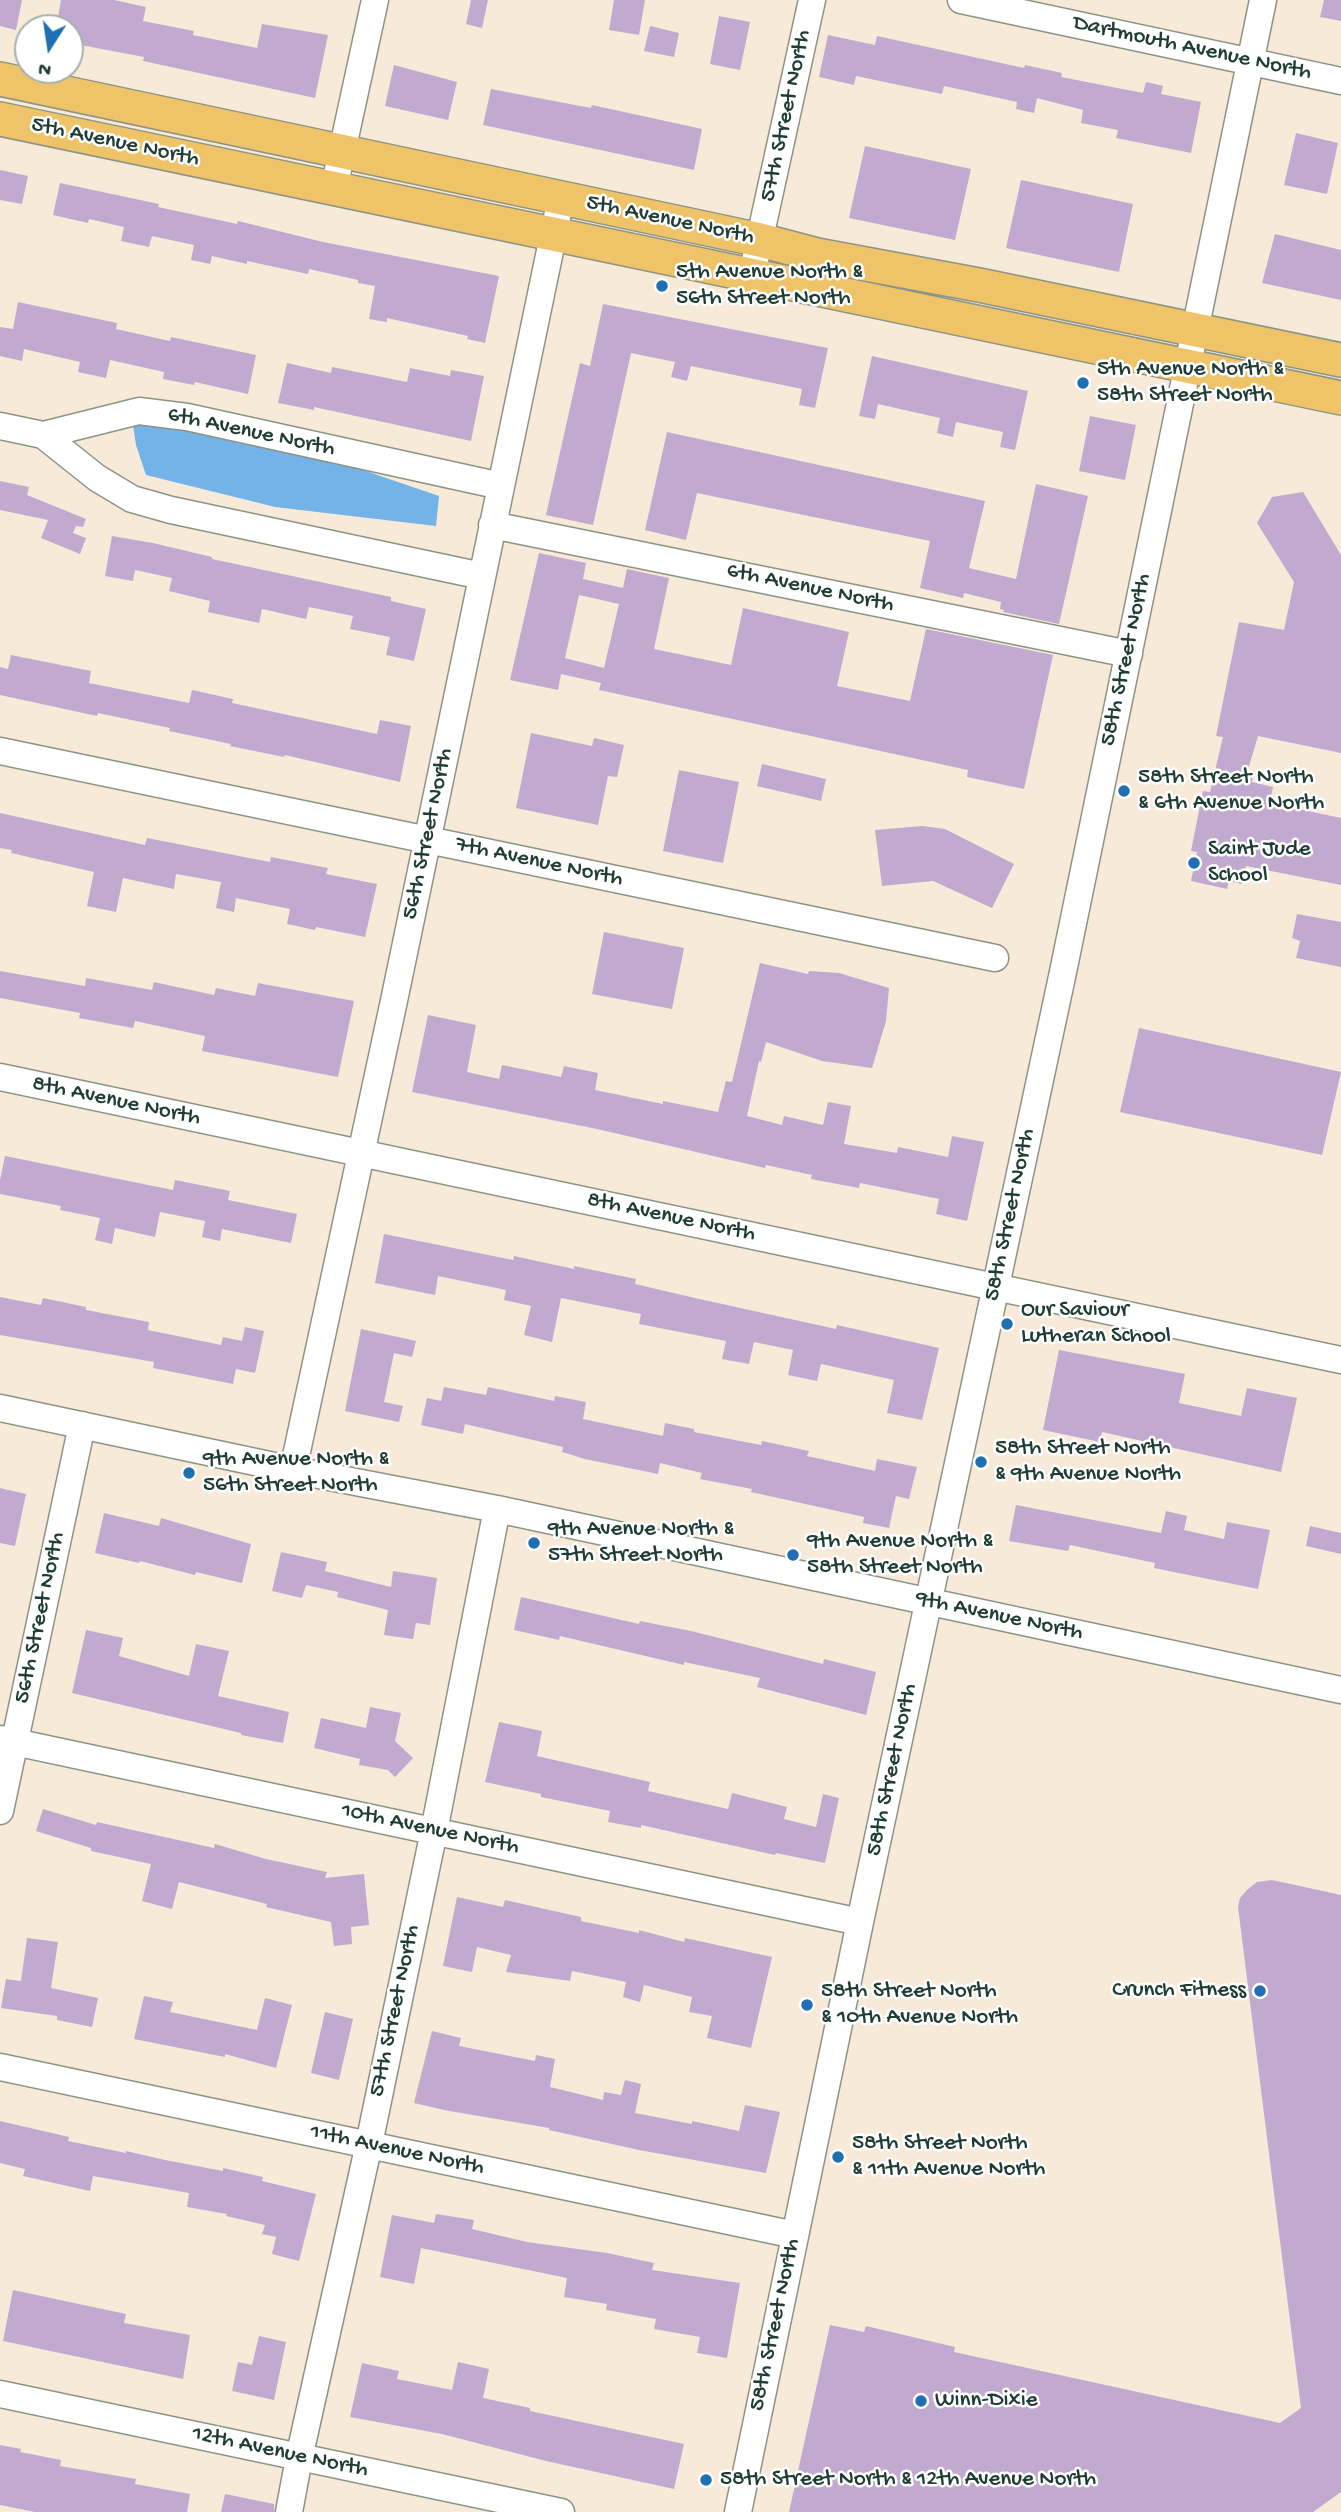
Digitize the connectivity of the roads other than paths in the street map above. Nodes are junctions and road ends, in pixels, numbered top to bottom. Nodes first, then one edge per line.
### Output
1 (375, 0) edge
2 (812, 0) edge
3 (961, 0) edge
4 (1263, 0) edge
5 (1251, 62) junction
6 (0, 79) edge
7 (1341, 81) edge
8 (0, 119) edge
9 (342, 152) junction
10 (334, 188) junction
11 (561, 198) junction
12 (553, 235) junction
13 (760, 240) junction
14 (752, 274) junction
15 (1196, 330) junction
16 (1341, 360) edge
17 (1189, 365) junction
18 (1341, 398) edge
19 (0, 426) edge
20 (43, 435) junction
21 (501, 486) junction
22 (492, 525) junction
23 (482, 576) junction
24 (1129, 654) junction
25 (0, 751) edge
26 (428, 840) junction
27 (995, 958) dead end
28 (0, 1077) edge
29 (362, 1153) junction
30 (995, 1286) junction
31 (1341, 1360) edge
32 (0, 1408) edge
33 (82, 1425) junction
34 (293, 1470) junction
35 (497, 1509) junction
36 (928, 1602) junction
37 (1341, 1690) edge
38 (7, 1740) edge
39 (0, 1811) edge
40 (434, 1831) junction
41 (860, 1922) junction
42 (0, 2067) edge
43 (369, 2144) junction
44 (795, 2235) junction
45 (0, 2394) edge
46 (299, 2458) junction
47 (289, 2512) edge
48 (561, 2512) edge
49 (737, 2512) edge

1 - 9 street
2 - 13 street, 57th Street North
3 - 5 street, Dartmouth Avenue North
4 - 5 street, 58th Street North
5 - 7 street, Dartmouth Avenue North
5 - 15 street, 58th Street North
6 - 9 main road, 5th Avenue North
8 - 10 main road, 5th Avenue North
9 - 10 street
9 - 11 main road, 5th Avenue North
10 - 12 main road, 5th Avenue North
11 - 12 street, 56th Street North
11 - 13 main road, 5th Avenue North
12 - 14 main road, 5th Avenue North
12 - 21 street, 56th Street North
13 - 14 street, 57th Street North
13 - 15 main road, 5th Avenue North
14 - 17 main road, 5th Avenue North
15 - 16 main road, 5th Avenue North
15 - 17 street, 58th Street North
17 - 18 main road, 5th Avenue North
17 - 24 street, 58th Street North
19 - 20 street, 6th Avenue North
20 - 21 street, 6th Avenue North
20 - 23 street, 6th Avenue North
21 - 22 street, 56th Street North
22 - 23 street, 56th Street North
22 - 24 street, 6th Avenue North
23 - 26 street, 56th Street North
24 - 30 street, 58th Street North
25 - 26 street, 7th Avenue North
26 - 27 street, 7th Avenue North
26 - 29 street, 56th Street North
28 - 29 street, 8th Avenue North
29 - 30 street, 8th Avenue North
29 - 34 street, 56th Street North
30 - 31 street, 8th Avenue North
30 - 36 street, 58th Street North
32 - 33 street, 9th Avenue North
33 - 34 street, 9th Avenue North
33 - 38 street, 56th Street North
34 - 35 street, 9th Avenue North
35 - 36 street, 9th Avenue North
35 - 40 street, 57th Street North
36 - 37 street, 9th Avenue North
36 - 41 street, 58th Street North
38 - 39 street, 56th Street North
38 - 40 street, 10th Avenue North
40 - 41 street, 10th Avenue North
40 - 43 street, 57th Street North
41 - 44 street, 58th Street North
42 - 43 street, 11th Avenue North
43 - 44 street, 11th Avenue North
43 - 46 street, 57th Street North
44 - 49 street, 58th Street North
45 - 46 street, 12th Avenue North
46 - 47 street, 57th Street North
46 - 48 street, 12th Avenue North

